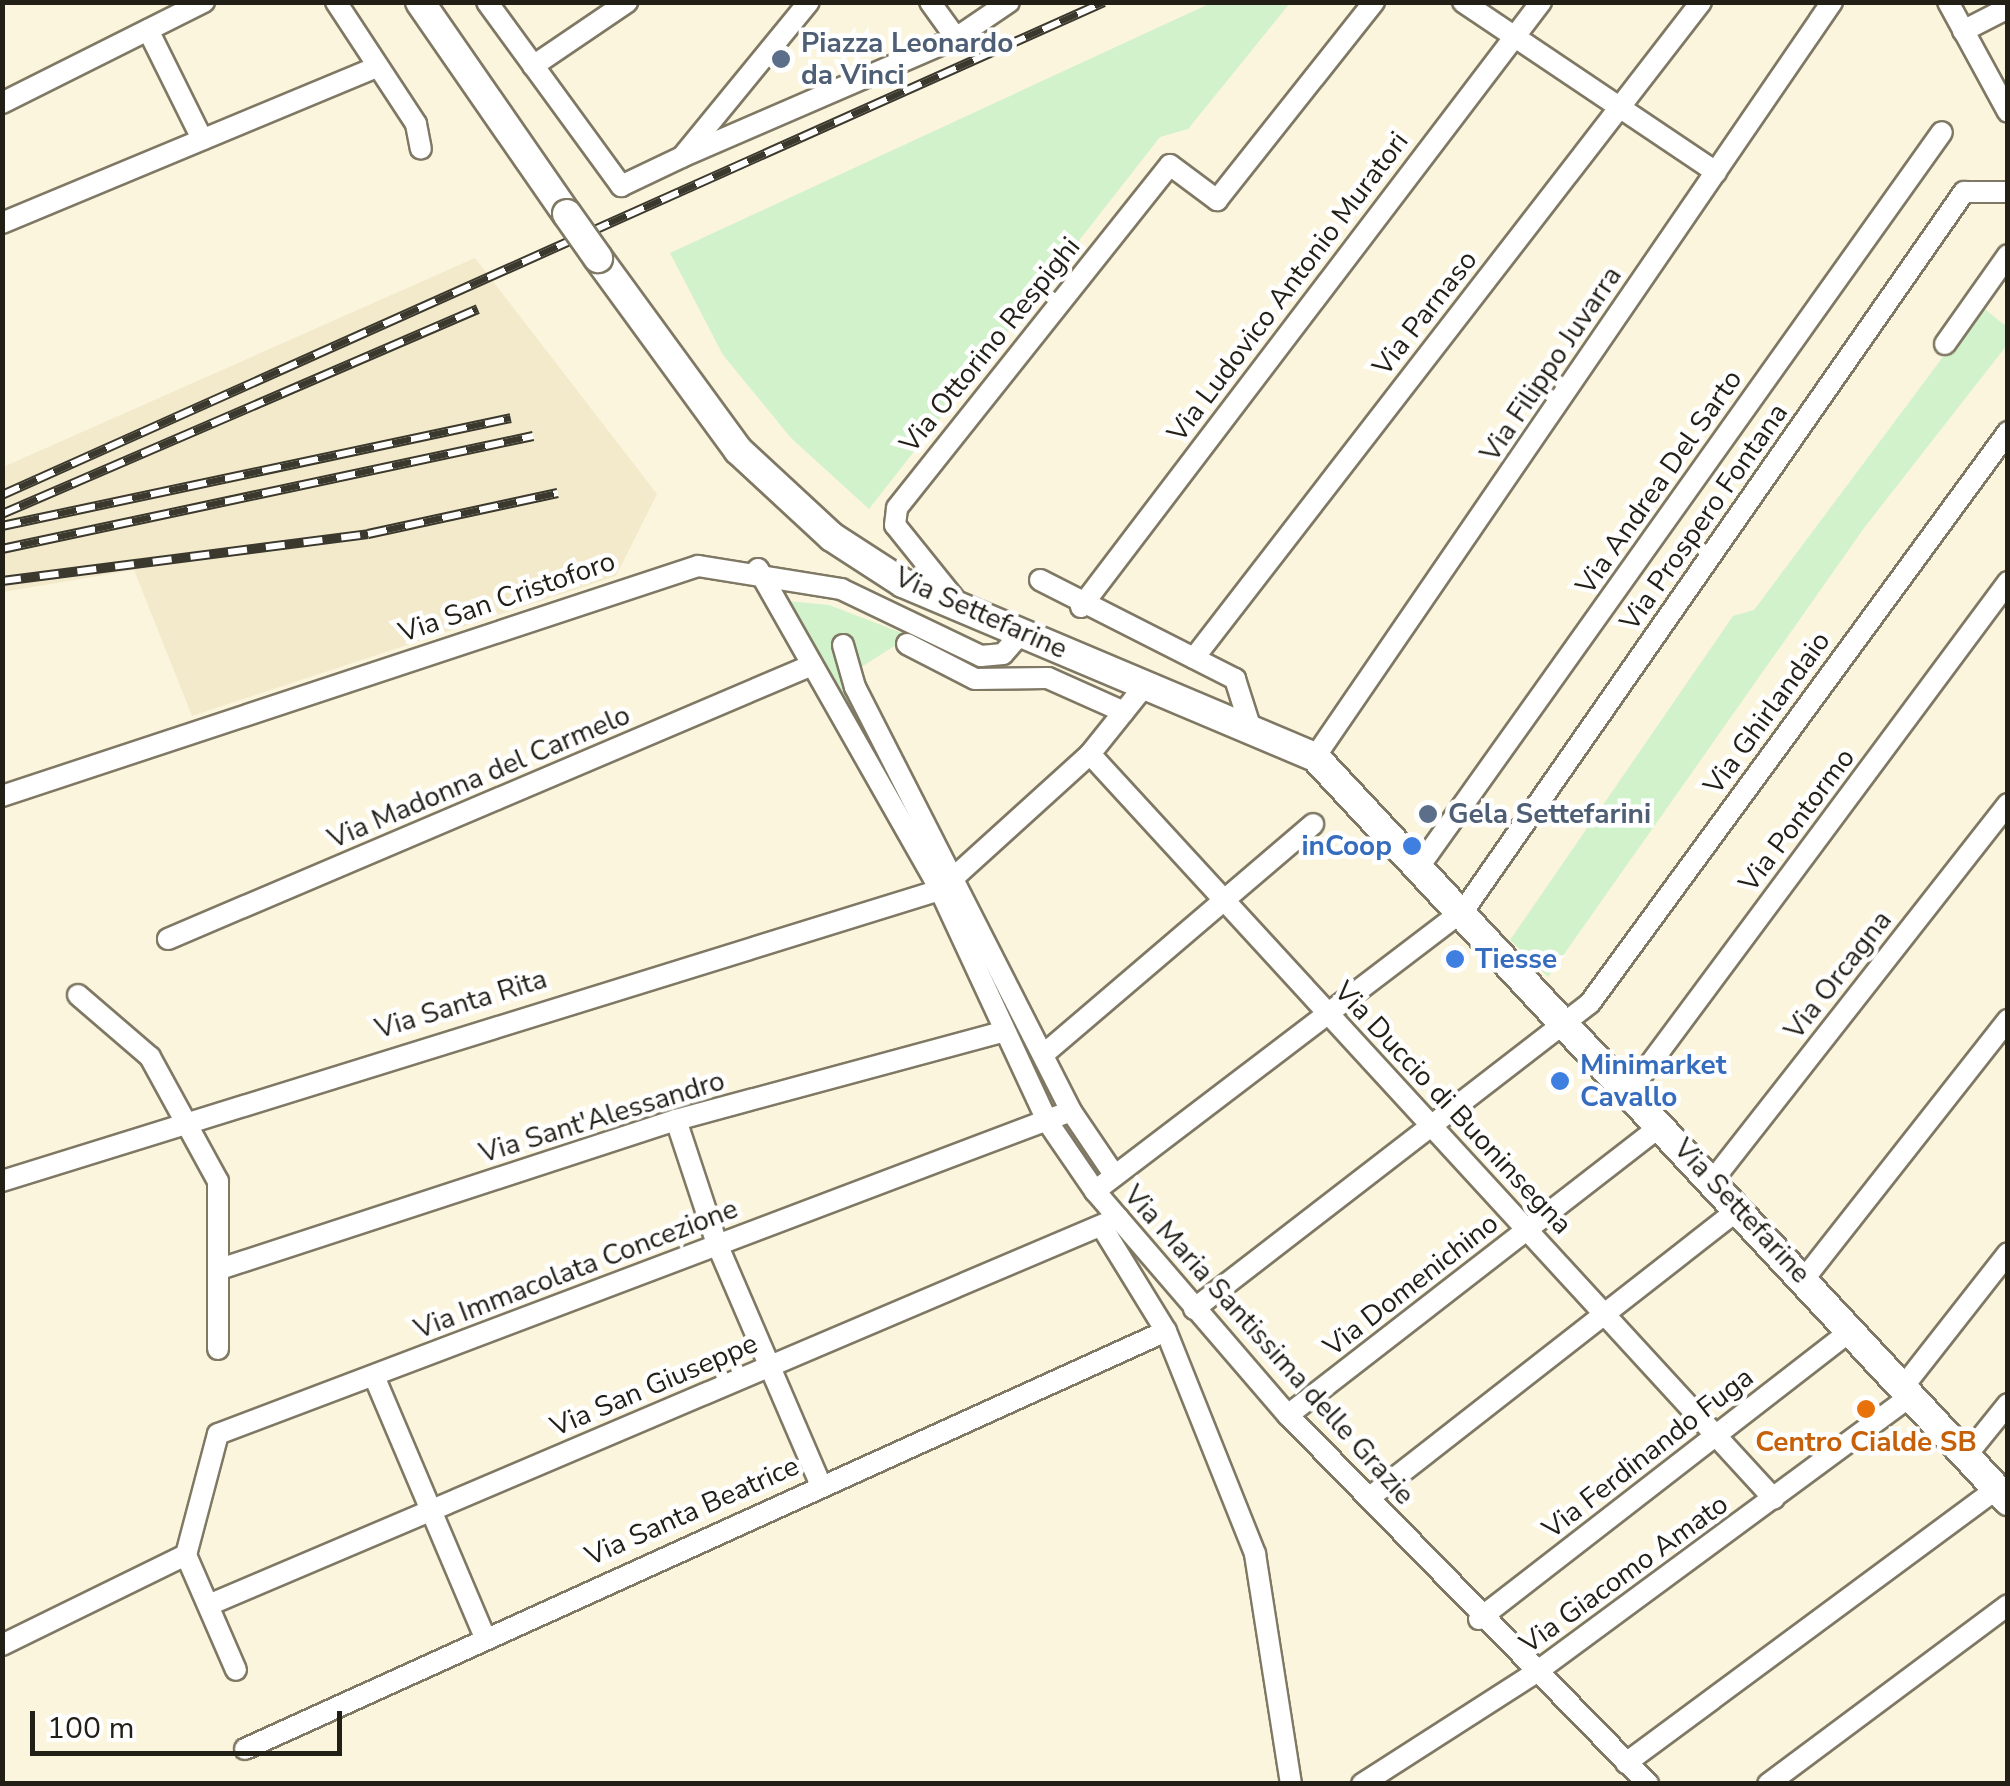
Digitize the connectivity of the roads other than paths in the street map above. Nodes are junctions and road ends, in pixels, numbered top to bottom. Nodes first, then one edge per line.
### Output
1 (204, 2) edge
2 (336, 2) edge
3 (420, 2) edge
4 (487, 2) edge
5 (626, 2) edge
6 (809, 2) edge
7 (930, 2) edge
8 (1009, 2) edge
9 (1374, 2) edge
10 (1464, 2) edge
11 (1541, 2) edge
12 (1701, 2) edge
13 (1832, 2) edge
14 (1948, 2) edge
15 (2008, 8) edge
16 (148, 30) junction
17 (1962, 31) junction
18 (1513, 36) junction
19 (956, 38) junction
20 (533, 66) junction
21 (376, 67) junction
22 (2, 103) edge
23 (1619, 107) junction
24 (2008, 112) edge
25 (1942, 132) dead end
26 (202, 140) junction
27 (420, 149) dead end
28 (682, 157) junction
29 (1716, 172) junction
30 (2008, 192) edge
31 (2, 223) edge
32 (2008, 255) edge
33 (1945, 344) dead end
34 (2008, 432) edge
35 (758, 569) junction
36 (1040, 580) dead end
37 (2008, 582) edge
38 (1080, 607) junction
39 (962, 609) junction
40 (1022, 633) junction
41 (843, 644) dead end
42 (907, 644) dead end
43 (1194, 658) junction
44 (812, 666) junction
45 (1146, 684) junction
46 (1124, 712) junction
47 (1251, 729) junction
48 (1090, 754) junction
49 (1315, 757) junction
50 (2, 796) edge
51 (2008, 804) edge
52 (1313, 824) dead end
53 (1421, 864) junction
54 (948, 884) junction
55 (1224, 900) junction
56 (1464, 910) junction
57 (168, 939) dead end
58 (78, 995) dead end
59 (1329, 1014) junction
60 (2008, 1020) edge
61 (1567, 1024) junction
62 (1002, 1032) junction
63 (1044, 1054) junction
64 (1630, 1091) junction
65 (1071, 1111) junction
66 (189, 1118) junction
67 (676, 1120) junction
68 (1047, 1121) junction
69 (1662, 1126) junction
70 (1433, 1127) junction
71 (1115, 1176) junction
72 (1713, 1180) junction
73 (2, 1181) edge
74 (1096, 1191) junction
75 (1740, 1209) junction
76 (1110, 1222) junction
77 (1528, 1230) junction
78 (717, 1244) junction
79 (2008, 1253) edge
80 (223, 1268) junction
81 (1804, 1279) junction
82 (1194, 1309) junction
83 (1604, 1314) junction
84 (1851, 1330) junction
85 (1166, 1331) junction
86 (218, 1349) dead end
87 (766, 1366) junction
88 (374, 1376) junction
89 (1907, 1392) junction
90 (2008, 1404) edge
91 (1288, 1415) junction
92 (1715, 1434) junction
93 (1966, 1456) junction
94 (820, 1483) junction
95 (2002, 1495) edge
96 (1368, 1498) junction
97 (1774, 1499) junction
98 (432, 1511) junction
99 (186, 1555) junction
100 (211, 1604) junction
101 (2008, 1605) edge
102 (1479, 1619) junction
103 (484, 1635) junction
104 (4, 1638) edge
105 (236, 1670) dead end
106 (1535, 1673) junction
107 (245, 1750) dead end
108 (1626, 1764) junction
109 (1291, 1784) edge
110 (1362, 1784) edge
111 (1648, 1784) edge
112 (1768, 1784) edge

1 - 16 street
2 - 21 street
3 - 39 street, Via Settefarine, bridge
4 - 20 street
5 - 20 street
6 - 28 street
7 - 19 street
8 - 19 street
9 - 39 street, Via Ottorino Respighi
10 - 18 street
11 - 18 street, Via Ludovico Antonio Muratori
12 - 23 street, Via Parnaso
13 - 29 street, Via Filippo Juvarra
14 - 17 street
15 - 17 street
16 - 22 street
16 - 26 street
17 - 24 street
18 - 23 street
18 - 38 street, Via Ludovico Antonio Muratori
19 - 28 street
20 - 28 street
21 - 26 street
21 - 27 street
23 - 29 street
23 - 43 street, Via Parnaso
25 - 53 street, Via Andrea Del Sarto
26 - 31 street
29 - 49 street, Via Filippo Juvarra
30 - 56 street, Via Prospero Fontana
32 - 33 street
34 - 61 street, Via Ghirlandaio
35 - 40 street, Via San Cristoforo
35 - 44 street, Via Maria Santissima delle Grazie
35 - 50 street, Via San Cristoforo
36 - 38 street, Via Settefarine
37 - 64 street, Via Pontormo
38 - 43 street, Via Settefarine
39 - 40 street, Via Settefarine
40 - 45 street, Via Settefarine
41 - 54 street
42 - 46 street
43 - 47 street, Via Settefarine
44 - 54 street, Via Maria Santissima delle Grazie
44 - 57 street, Via Madonna del Carmelo
45 - 46 street
45 - 47 street, Via Settefarine
46 - 48 street
47 - 49 street, Via Settefarine
48 - 54 street
48 - 55 street, Via Duccio di Buoninsegna
49 - 53 street, Via Settefarine
51 - 72 street, Via Orcagna
52 - 55 street
53 - 56 street, Via Settefarine
54 - 62 street, Via Maria Santissima delle Grazie
54 - 63 street, Via Maria Santissima delle Grazie
54 - 66 street, Via Santa Rita
55 - 59 street, Via Duccio di Buoninsegna
55 - 63 street
56 - 59 street
56 - 61 street, Via Settefarine
58 - 66 street
59 - 70 street, Via Duccio di Buoninsegna
59 - 71 street
60 - 81 street
61 - 64 street, Via Settefarine
61 - 70 street, Via Ghirlandaio
62 - 67 street, Via Sant'Alessandro
62 - 68 street, Via Maria Santissima delle Grazie
63 - 65 street, Via Maria Santissima delle Grazie
64 - 69 street, Via Settefarine
65 - 68 street, Via Immacolata Concezione
65 - 71 street, Via Maria Santissima delle Grazie
66 - 73 street, Via Santa Rita
66 - 80 street
67 - 78 street
67 - 80 street, Via Sant'Alessandro
68 - 74 street, Via Maria Santissima delle Grazie
68 - 78 street, Via Immacolata Concezione
69 - 72 street, Via Settefarine
69 - 77 street, Via Domenichino
70 - 77 street, Via Duccio di Buoninsegna
70 - 82 street, Via Ghirlandaio
71 - 74 street
72 - 75 street, Via Settefarine
74 - 76 street, Via Maria Santissima delle Grazie
75 - 81 street, Via Settefarine
75 - 83 street
76 - 82 street, Via Maria Santissima delle Grazie
76 - 85 street, Via Maria Santissima delle Grazie
76 - 87 street, Via San Giuseppe
77 - 83 street, Via Duccio di Buoninsegna
77 - 91 street, Via Domenichino
78 - 87 street
78 - 88 street, Via Immacolata Concezione
79 - 89 street, Via Giacomo Amato
80 - 86 street
81 - 84 street, Via Settefarine
82 - 91 street, Via Maria Santissima delle Grazie
83 - 92 street, Via Duccio di Buoninsegna
83 - 96 street
84 - 89 street, Via Settefarine
84 - 92 street, Via Ferdinando Fuga
85 - 94 street, Via Santa Beatrice
85 - 109 street, Via Maria Santissima delle Grazie
87 - 94 street
87 - 98 street, Via San Giuseppe
88 - 98 street
88 - 99 street, Via Immacolata Concezione
89 - 93 street, Via Settefarine
89 - 97 street, Via Giacomo Amato
90 - 93 street
91 - 96 street, Via Maria Santissima delle Grazie
92 - 97 street, Via Duccio di Buoninsegna
92 - 102 street, Via Ferdinando Fuga
93 - 95 street, Via Settefarine
94 - 103 street, Via Santa Beatrice
95 - 108 street
96 - 102 street, Via Maria Santissima delle Grazie
97 - 106 street, Via Giacomo Amato
98 - 100 street, Via San Giuseppe
98 - 103 street
99 - 100 street
99 - 104 street
100 - 105 street
101 - 112 street
102 - 106 street, Via Maria Santissima delle Grazie
103 - 107 street, Via Santa Beatrice
106 - 108 street, Via Maria Santissima delle Grazie
106 - 110 street, Via Giacomo Amato
108 - 111 street, Via Maria Santissima delle Grazie

